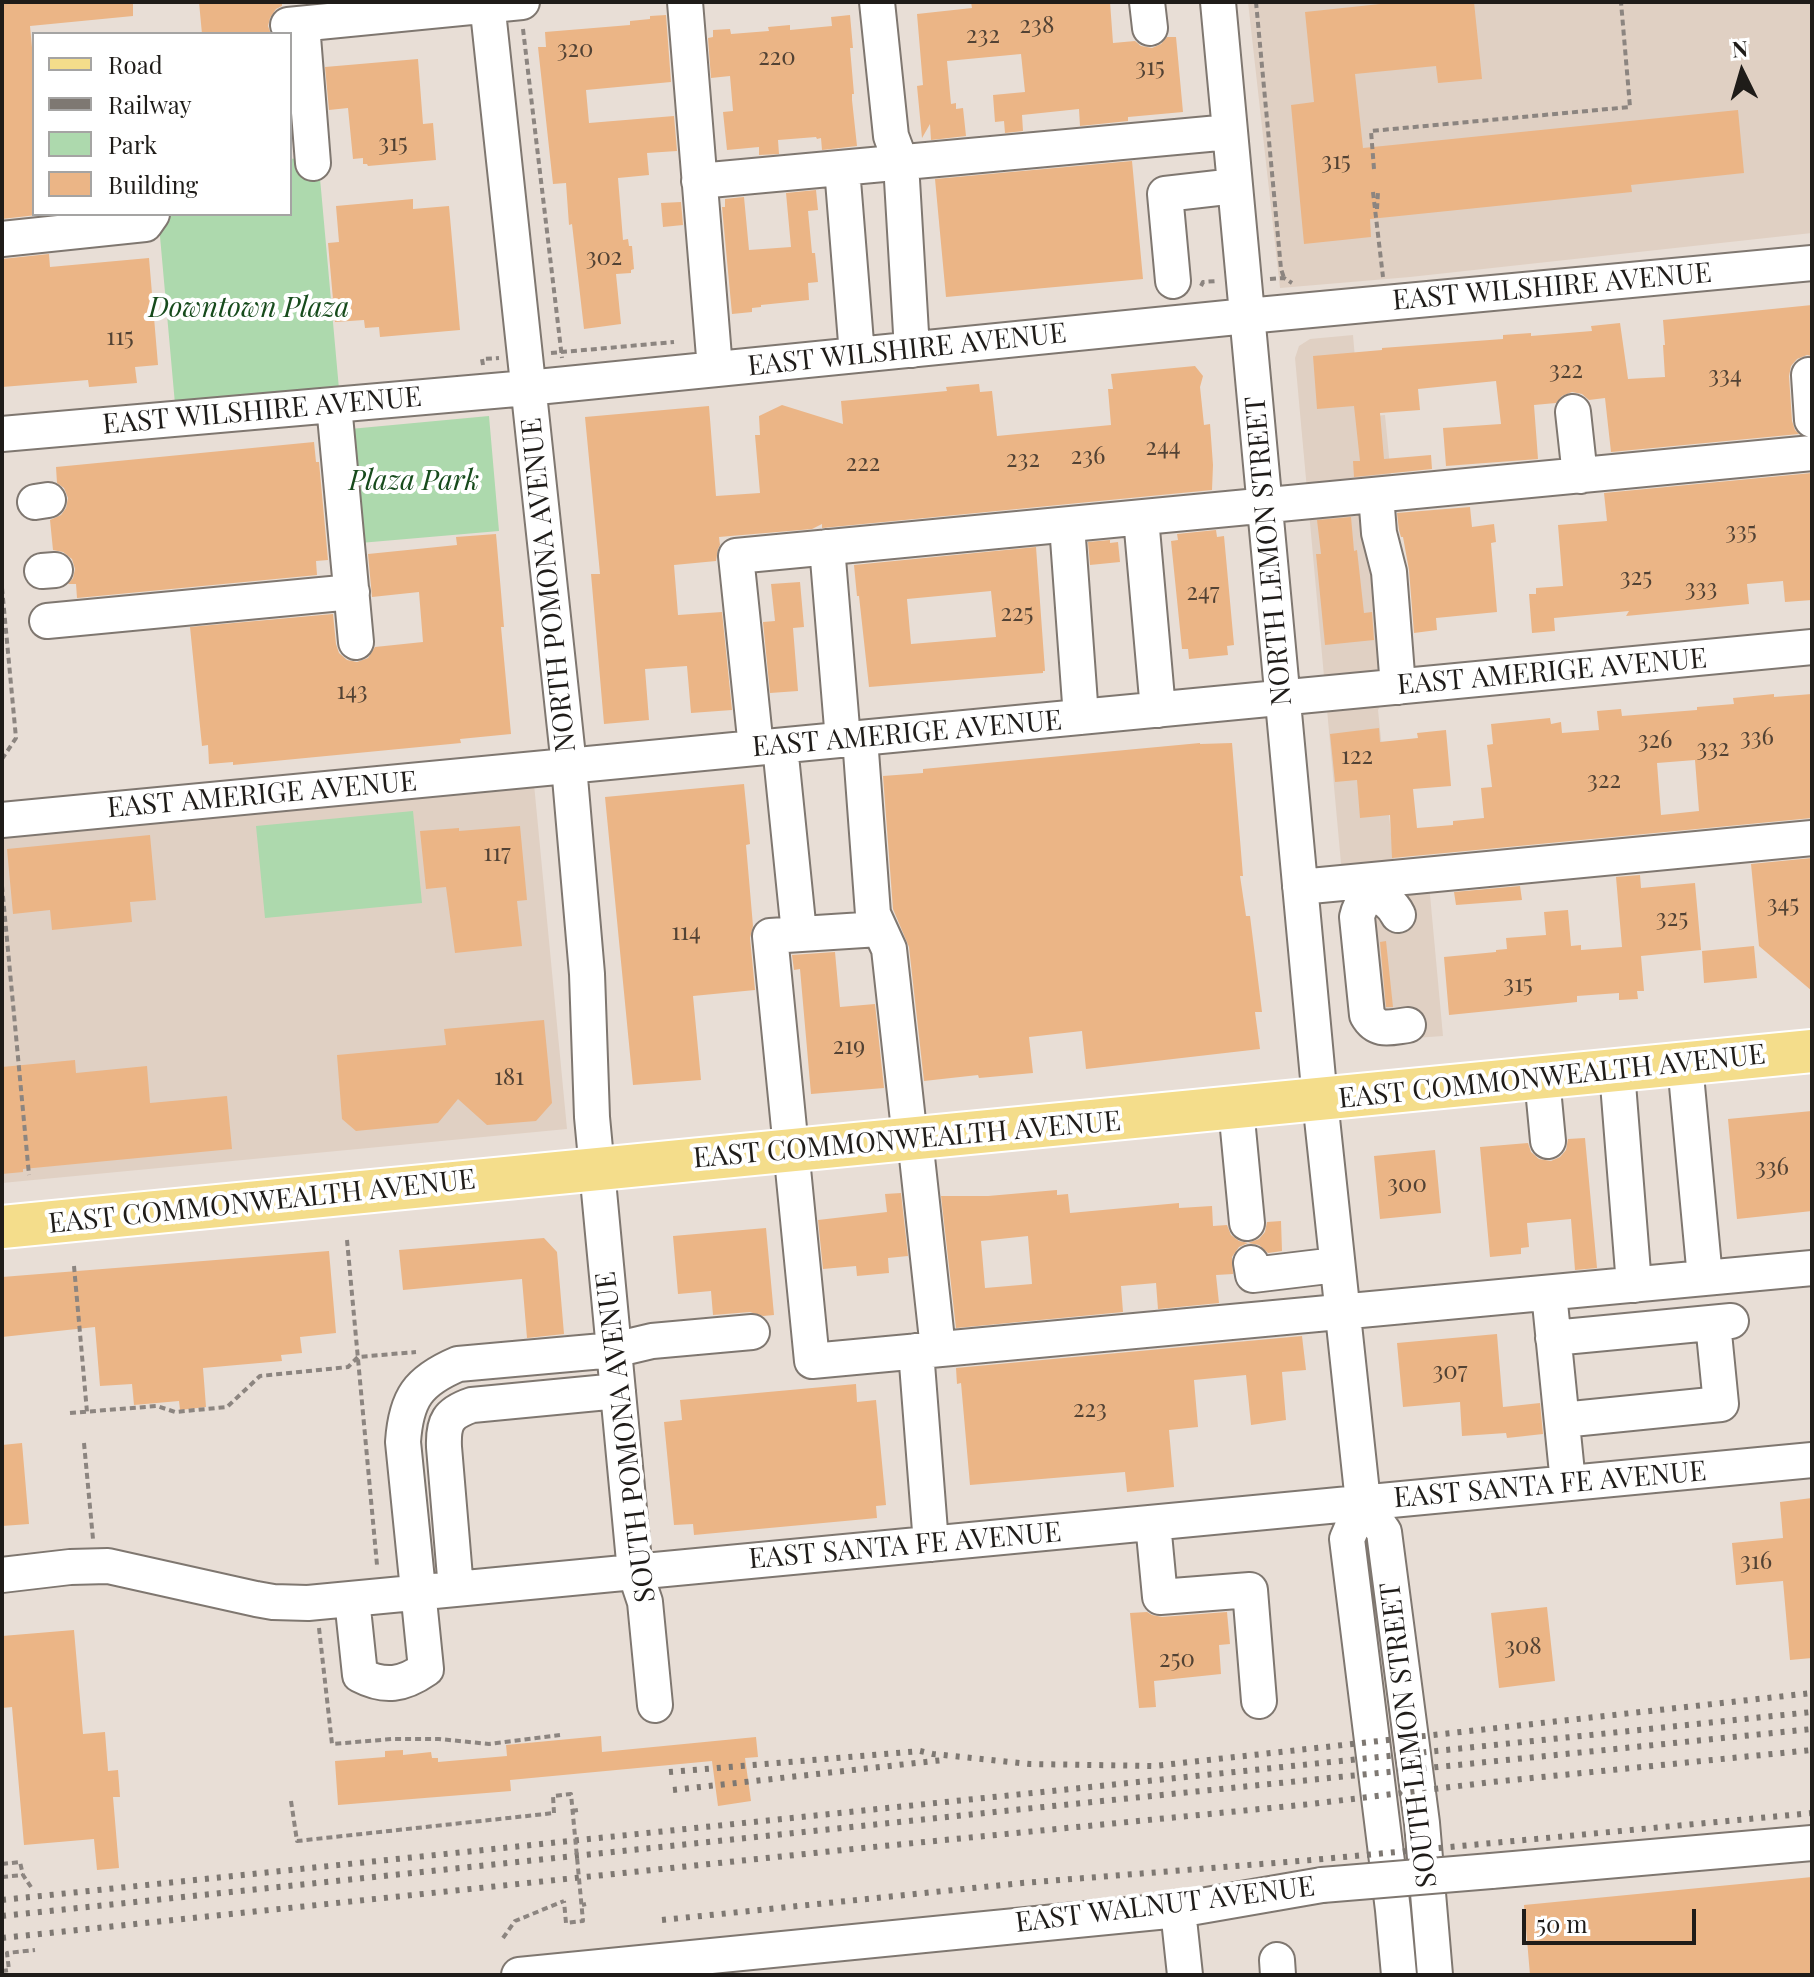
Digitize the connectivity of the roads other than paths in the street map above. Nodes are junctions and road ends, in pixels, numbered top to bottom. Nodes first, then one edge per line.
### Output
1 (522, 2) edge
2 (685, 2) edge
3 (877, 2) edge
4 (1218, 2) edge
5 (487, 4) edge
6 (1230, 132) junction
7 (313, 163) dead end
8 (901, 163) junction
9 (842, 168) junction
10 (699, 181) junction
11 (1235, 186) junction
12 (151, 216) edge
13 (2, 239) edge
14 (1812, 263) edge
15 (1184, 287) road end
16 (1247, 316) junction
17 (912, 350) junction
18 (714, 354) junction
19 (857, 355) junction
20 (1809, 375) dead end
21 (527, 388) junction
22 (334, 405) junction
23 (1573, 412) dead end
24 (1812, 420) edge
25 (2, 434) edge
26 (1812, 453) edge
27 (1580, 476) junction
28 (1376, 495) junction
29 (1265, 506) junction
30 (1141, 518) junction
31 (1067, 525) junction
32 (827, 547) junction
33 (352, 592) junction
34 (47, 621) dead end
35 (356, 642) dead end
36 (1812, 647) edge
37 (1398, 687) junction
38 (1282, 698) junction
39 (1158, 710) junction
40 (1081, 717) junction
41 (852, 739) junction
42 (768, 747) junction
43 (569, 766) junction
44 (2, 820) edge
45 (1812, 838) edge
46 (1300, 887) junction
47 (1398, 915) dead end
48 (879, 929) junction
49 (784, 935) junction
50 (1408, 1025) dead end
51 (1812, 1051) edge
52 (1685, 1064) junction
53 (1617, 1071) junction
54 (1542, 1078) junction
55 (1320, 1100) junction
56 (1236, 1108) junction
57 (913, 1139) junction
58 (1548, 1141) dead end
59 (791, 1151) junction
60 (597, 1169) junction
61 (1247, 1223) dead end
62 (2, 1227) edge
63 (1251, 1263) dead end
64 (1336, 1265) junction
65 (1812, 1268) edge
66 (1705, 1278) junction
67 (1634, 1285) junction
68 (1549, 1293) junction
69 (1341, 1311) junction
70 (752, 1332) dead end
71 (1553, 1338) junction
72 (614, 1350) junction
73 (927, 1350) junction
74 (618, 1391) junction
75 (1562, 1420) junction
76 (1812, 1460) edge
77 (1568, 1483) junction
78 (1363, 1502) junction
79 (1153, 1523) junction
80 (931, 1544) junction
81 (635, 1572) junction
82 (2, 1575) edge
83 (456, 1589) junction
84 (418, 1593) junction
85 (352, 1599) junction
86 (1259, 1701) dead end
87 (655, 1705) dead end
88 (1812, 1843) edge
89 (1178, 1910) junction
90 (519, 1975) edge
91 (1185, 1975) edge
92 (1399, 1975) edge
93 (1435, 1975) edge

1 - 5 street
2 - 10 street
3 - 8 street
4 - 6 street, NORTH LEMON STREET
5 - 7 street
5 - 21 street, NORTH POMONA AVENUE
6 - 8 street
6 - 11 street, NORTH LEMON STREET
8 - 9 street
8 - 17 street
9 - 10 street
9 - 19 street
10 - 18 street
11 - 15 street
11 - 16 street, NORTH LEMON STREET
12 - 13 street
14 - 16 street, EAST WILSHIRE AVENUE
16 - 17 street, EAST WILSHIRE AVENUE
16 - 29 street, NORTH LEMON STREET
17 - 19 street, EAST WILSHIRE AVENUE
18 - 19 street, EAST WILSHIRE AVENUE
18 - 21 street, EAST WILSHIRE AVENUE
20 - 24 street
21 - 22 street, EAST WILSHIRE AVENUE
21 - 43 street, NORTH POMONA AVENUE
22 - 25 street, EAST WILSHIRE AVENUE
22 - 33 street
23 - 27 street
26 - 27 street
27 - 28 street
28 - 29 street
28 - 37 street
29 - 30 street
29 - 38 street, NORTH LEMON STREET
30 - 31 street
30 - 39 street
31 - 32 street
31 - 40 street
32 - 41 street
32 - 42 street
33 - 34 street
33 - 35 street
36 - 37 street, EAST AMERIGE AVENUE
37 - 38 street, EAST AMERIGE AVENUE
38 - 39 street, EAST AMERIGE AVENUE
38 - 46 street, NORTH LEMON STREET
39 - 40 street, EAST AMERIGE AVENUE
40 - 41 street, EAST AMERIGE AVENUE
41 - 42 street, EAST AMERIGE AVENUE
41 - 48 street
42 - 43 street, EAST AMERIGE AVENUE
42 - 49 street
43 - 44 street, EAST AMERIGE AVENUE
43 - 60 street, NORTH POMONA AVENUE
45 - 46 street
46 - 55 street, NORTH LEMON STREET
47 - 50 street
48 - 49 street
48 - 57 street
49 - 59 street
51 - 52 main road, EAST COMMONWEALTH AVENUE
52 - 53 main road, EAST COMMONWEALTH AVENUE
52 - 66 street
53 - 54 main road, EAST COMMONWEALTH AVENUE
53 - 67 street
54 - 55 main road, EAST COMMONWEALTH AVENUE
54 - 58 street
55 - 56 main road, EAST COMMONWEALTH AVENUE
55 - 64 street, SOUTH LEMON STREET
56 - 57 main road, EAST COMMONWEALTH AVENUE
56 - 61 street
57 - 59 main road, EAST COMMONWEALTH AVENUE
57 - 73 street
59 - 60 main road, EAST COMMONWEALTH AVENUE
59 - 73 street
60 - 62 main road, EAST COMMONWEALTH AVENUE
60 - 72 street, SOUTH POMONA AVENUE
63 - 64 street
64 - 69 street, SOUTH LEMON STREET
65 - 66 street
66 - 67 street
67 - 68 street
68 - 69 street
68 - 71 street
69 - 73 street
69 - 78 street, SOUTH LEMON STREET
70 - 72 street
71 - 75 street
71 - 75 street
72 - 74 street, SOUTH POMONA AVENUE
72 - 84 street
73 - 80 street
74 - 81 street, SOUTH POMONA AVENUE
74 - 83 street
75 - 77 street
76 - 77 street, EAST SANTA FE AVENUE
77 - 78 street, EAST SANTA FE AVENUE
78 - 79 street, EAST SANTA FE AVENUE
78 - 92 street, SOUTH LEMON STREET
78 - 93 street, SOUTH LEMON STREET
79 - 80 street, EAST SANTA FE AVENUE
79 - 86 street
80 - 81 street, EAST SANTA FE AVENUE
81 - 83 street, EAST SANTA FE AVENUE
81 - 87 street, SOUTH POMONA AVENUE
82 - 85 street, EAST SANTA FE AVENUE
83 - 84 street, EAST SANTA FE AVENUE
84 - 85 street, EAST SANTA FE AVENUE
84 - 85 street
88 - 89 street, EAST WALNUT AVENUE, bridge
89 - 90 street, EAST WALNUT AVENUE
89 - 91 street

